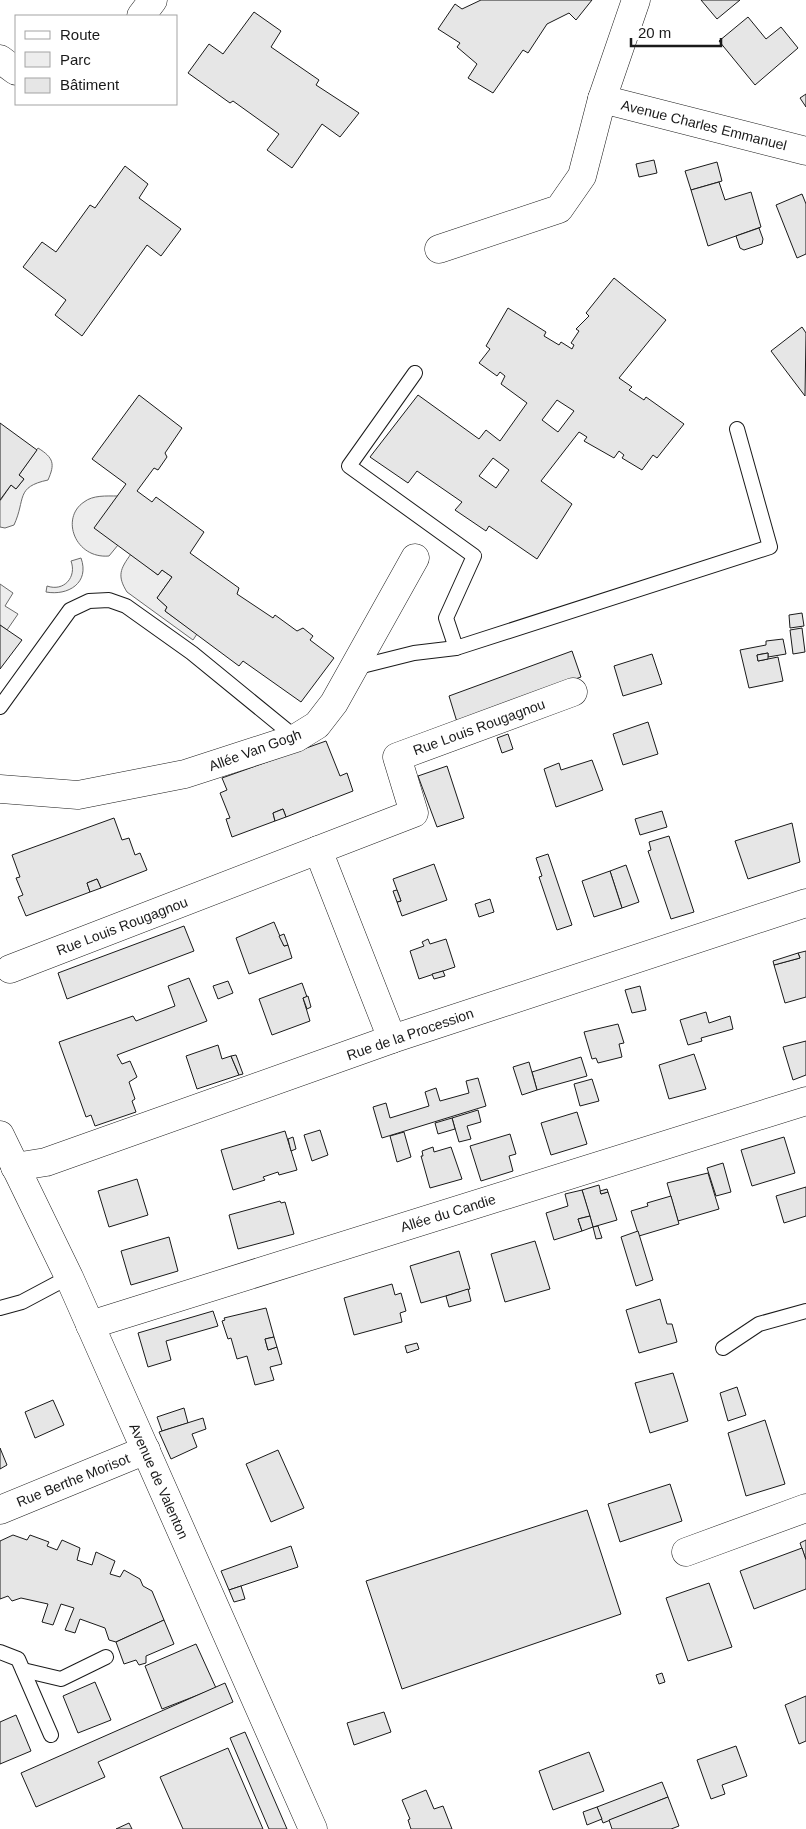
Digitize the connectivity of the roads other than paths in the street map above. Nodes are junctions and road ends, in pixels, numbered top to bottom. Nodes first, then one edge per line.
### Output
1 (153, 0) edge
2 (636, 0) edge
3 (142, 15) edge
4 (0, 59) edge
5 (15, 69) edge
6 (602, 99) junction
7 (806, 151) edge
8 (439, 249) dead end
9 (415, 373) dead end
10 (737, 429) dead end
11 (416, 558) dead end
12 (456, 648) junction
13 (354, 668) junction
14 (573, 692) dead end
15 (0, 707) edge
16 (296, 738) junction
17 (0, 789) edge
18 (318, 850) junction
19 (806, 903) edge
20 (10, 969) dead end
21 (392, 1039) junction
22 (806, 1101) edge
23 (0, 1136) edge
24 (15, 1167) junction
25 (69, 1277) junction
26 (0, 1308) edge
27 (806, 1311) edge
28 (90, 1324) junction
29 (723, 1348) dead end
30 (146, 1450) junction
31 (806, 1508) edge
32 (0, 1510) edge
33 (686, 1552) dead end
34 (0, 1652) edge
35 (106, 1657) dead end
36 (23, 1670) junction
37 (51, 1735) dead end
38 (313, 1829) edge

1 - 3 street
2 - 6 street
4 - 5 street
6 - 7 street, Avenue Charles Emmanuel
6 - 8 street
9 - 12 lane
10 - 12 lane
11 - 13 street, Allée Van Gogh
12 - 13 lane
13 - 16 street, Allée Van Gogh
14 - 18 street, Rue Louis Rougagnou
15 - 16 lane
16 - 17 street, Allée Van Gogh
18 - 20 street, Rue Louis Rougagnou
18 - 21 street
19 - 21 street, Rue de la Procession
21 - 24 street, Rue de la Procession
22 - 28 street, Allée du Candie
23 - 24 street, Avenue de Valenton
24 - 25 street, Avenue de Valenton
25 - 26 lane
25 - 28 street, Avenue de Valenton
27 - 29 lane
28 - 30 street, Avenue de Valenton
30 - 32 street, Rue Berthe Morisot
30 - 38 street, Avenue de Valenton
31 - 33 street
34 - 36 lane
35 - 36 lane
36 - 37 lane

